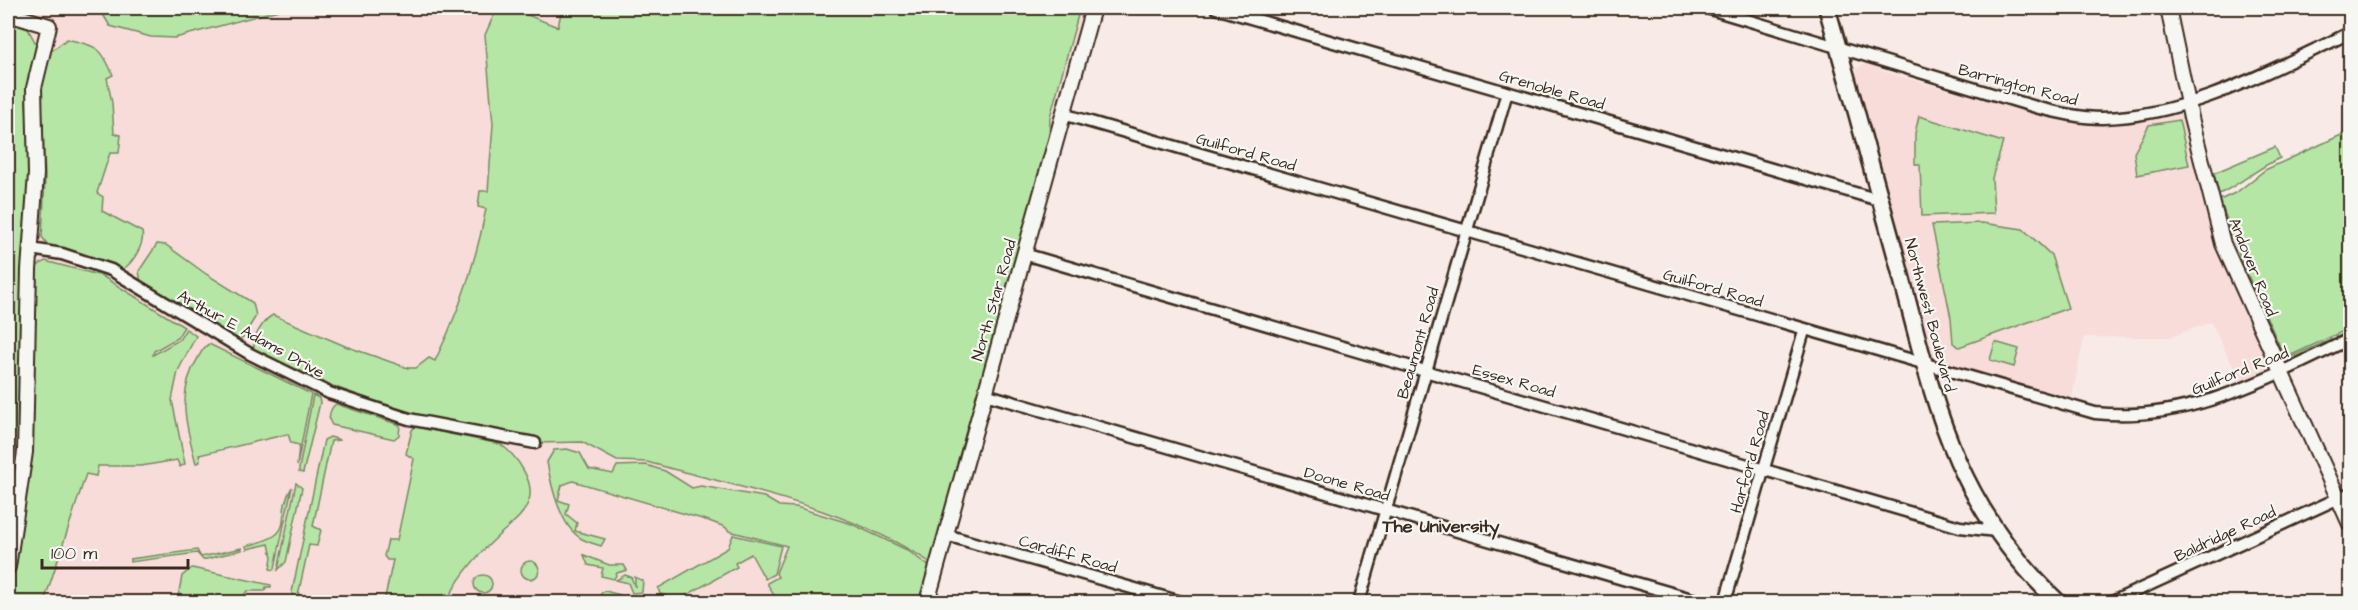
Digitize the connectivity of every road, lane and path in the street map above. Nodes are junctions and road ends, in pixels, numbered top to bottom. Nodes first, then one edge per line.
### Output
1 (1093, 8) edge
2 (1216, 8) edge
3 (1707, 8) edge
4 (1827, 8) edge
5 (2168, 8) edge
6 (8, 14) edge
7 (2350, 33) edge
8 (1837, 46) junction
9 (1507, 92) junction
10 (2188, 104) junction
11 (1064, 114) junction
12 (1880, 200) junction
13 (1467, 232) junction
14 (31, 249) junction
15 (1024, 254) junction
16 (1804, 331) junction
17 (2350, 339) edge
18 (1924, 365) junction
19 (1426, 371) junction
20 (2281, 372) junction
21 (985, 394) junction
22 (535, 442) dead end
23 (1764, 469) junction
24 (2345, 496) edge
25 (1385, 510) junction
26 (2350, 524) edge
27 (1996, 531) junction
28 (946, 535) junction
29 (8, 567) edge
30 (927, 603) edge
31 (1181, 603) edge
32 (1359, 603) edge
33 (1702, 603) edge
34 (1725, 603) edge
35 (2058, 603) edge
36 (2112, 603) edge

1 - 11 street, North Star Road
2 - 9 street, Grenoble Road
3 - 8 street, Barrington Road
4 - 8 main road, Northwest Boulevard
5 - 10 street, Andover Road
6 - 14 street
7 - 10 street, Barrington Road
8 - 10 street, Barrington Road
8 - 12 main road, Northwest Boulevard
9 - 12 street, Grenoble Road
9 - 13 street, Beaumont Road
10 - 20 street, Andover Road
11 - 13 street, Guilford Road
11 - 15 street, North Star Road
12 - 18 main road, Northwest Boulevard
13 - 16 street, Guilford Road
13 - 19 street, Beaumont Road
14 - 22 street, Arthur E Adams Drive
14 - 29 street
15 - 19 street, Essex Road
15 - 21 street, North Star Road
16 - 18 street, Guilford Road
16 - 23 street, Harford Road
17 - 20 street, Guilford Road
18 - 20 street, Guilford Road
18 - 27 main road, Northwest Boulevard
19 - 23 street, Essex Road
19 - 25 street, Beaumont Road
20 - 24 street, Andover Road
21 - 25 street, Doone Road
21 - 28 street, North Star Road
23 - 27 street, Essex Road
23 - 34 street, Harford Road
24 - 26 street, Andover Road
24 - 36 street, Baldridge Road
25 - 32 street, Beaumont Road
25 - 33 street, Doone Road
27 - 35 main road, Northwest Boulevard
28 - 30 street, North Star Road
28 - 31 street, Cardiff Road

